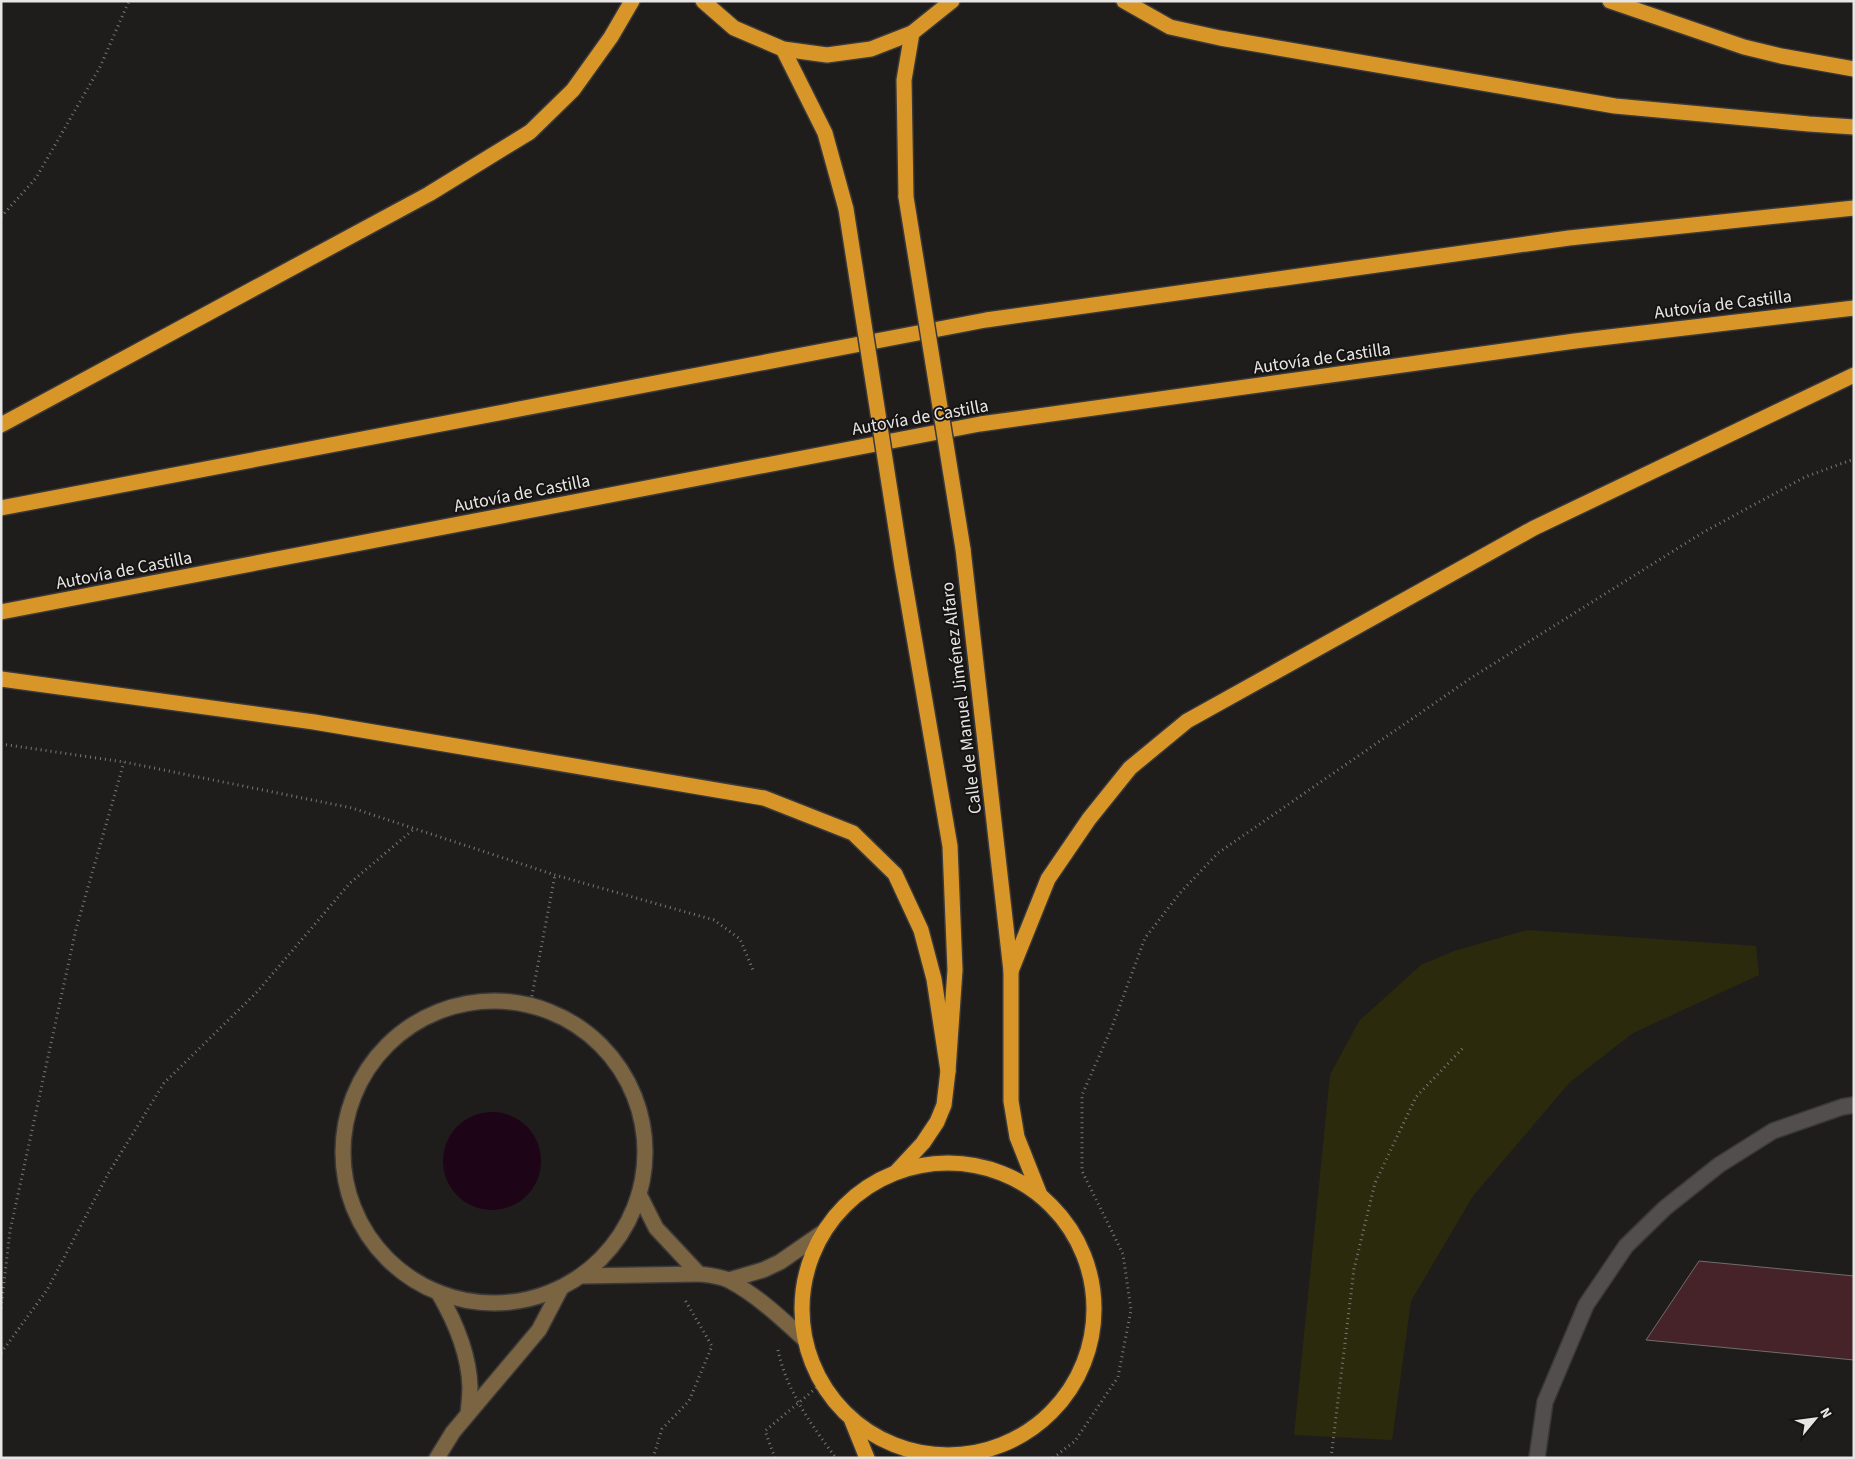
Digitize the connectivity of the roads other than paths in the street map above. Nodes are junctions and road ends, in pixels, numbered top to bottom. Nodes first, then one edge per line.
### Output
1 (632, 1) edge
2 (704, 1) edge
3 (952, 1) edge
4 (1124, 1) edge
5 (1610, 1) edge
6 (912, 33) junction
7 (783, 49) junction
8 (1854, 70) edge
9 (1854, 127) edge
10 (1854, 208) edge
11 (1854, 308) edge
12 (1854, 375) edge
13 (1, 425) edge
14 (1, 508) edge
15 (1, 612) edge
16 (1, 680) edge
17 (1011, 972) junction
18 (948, 1071) junction
19 (1854, 1104) edge
20 (897, 1171) junction
21 (639, 1194) junction
22 (1040, 1194) junction
23 (822, 1233) junction
24 (699, 1274) junction
25 (582, 1276) junction
26 (729, 1280) junction
27 (561, 1288) junction
28 (438, 1292) junction
29 (804, 1339) junction
30 (468, 1414) junction
31 (852, 1421) junction
32 (1006, 1445) junction
33 (437, 1458) edge
34 (867, 1458) edge
35 (996, 1458) edge
36 (1537, 1458) edge

1 - 13 highway
2 - 7 highway
3 - 6 highway
4 - 9 highway
5 - 8 highway
6 - 7 highway
6 - 17 highway, Calle de Manuel Jiménez Alfaro, bridge
7 - 18 highway, Calle de Manuel Jiménez Alfaro, bridge
10 - 14 highway
11 - 15 highway, Autovía de Castilla
12 - 17 highway
16 - 18 highway
17 - 22 highway, Calle de Manuel Jiménez Alfaro
18 - 20 highway, Calle de Manuel Jiménez Alfaro
19 - 36 street
20 - 22 highway
20 - 23 highway
21 - 24 street
21 - 25 street
21 - 28 street
22 - 32 highway
23 - 26 street
23 - 29 highway
24 - 25 street
24 - 26 street
25 - 27 street
26 - 29 street
27 - 28 street
27 - 30 street
28 - 30 street
29 - 31 highway
30 - 33 street
31 - 32 highway
31 - 34 highway
32 - 35 highway

